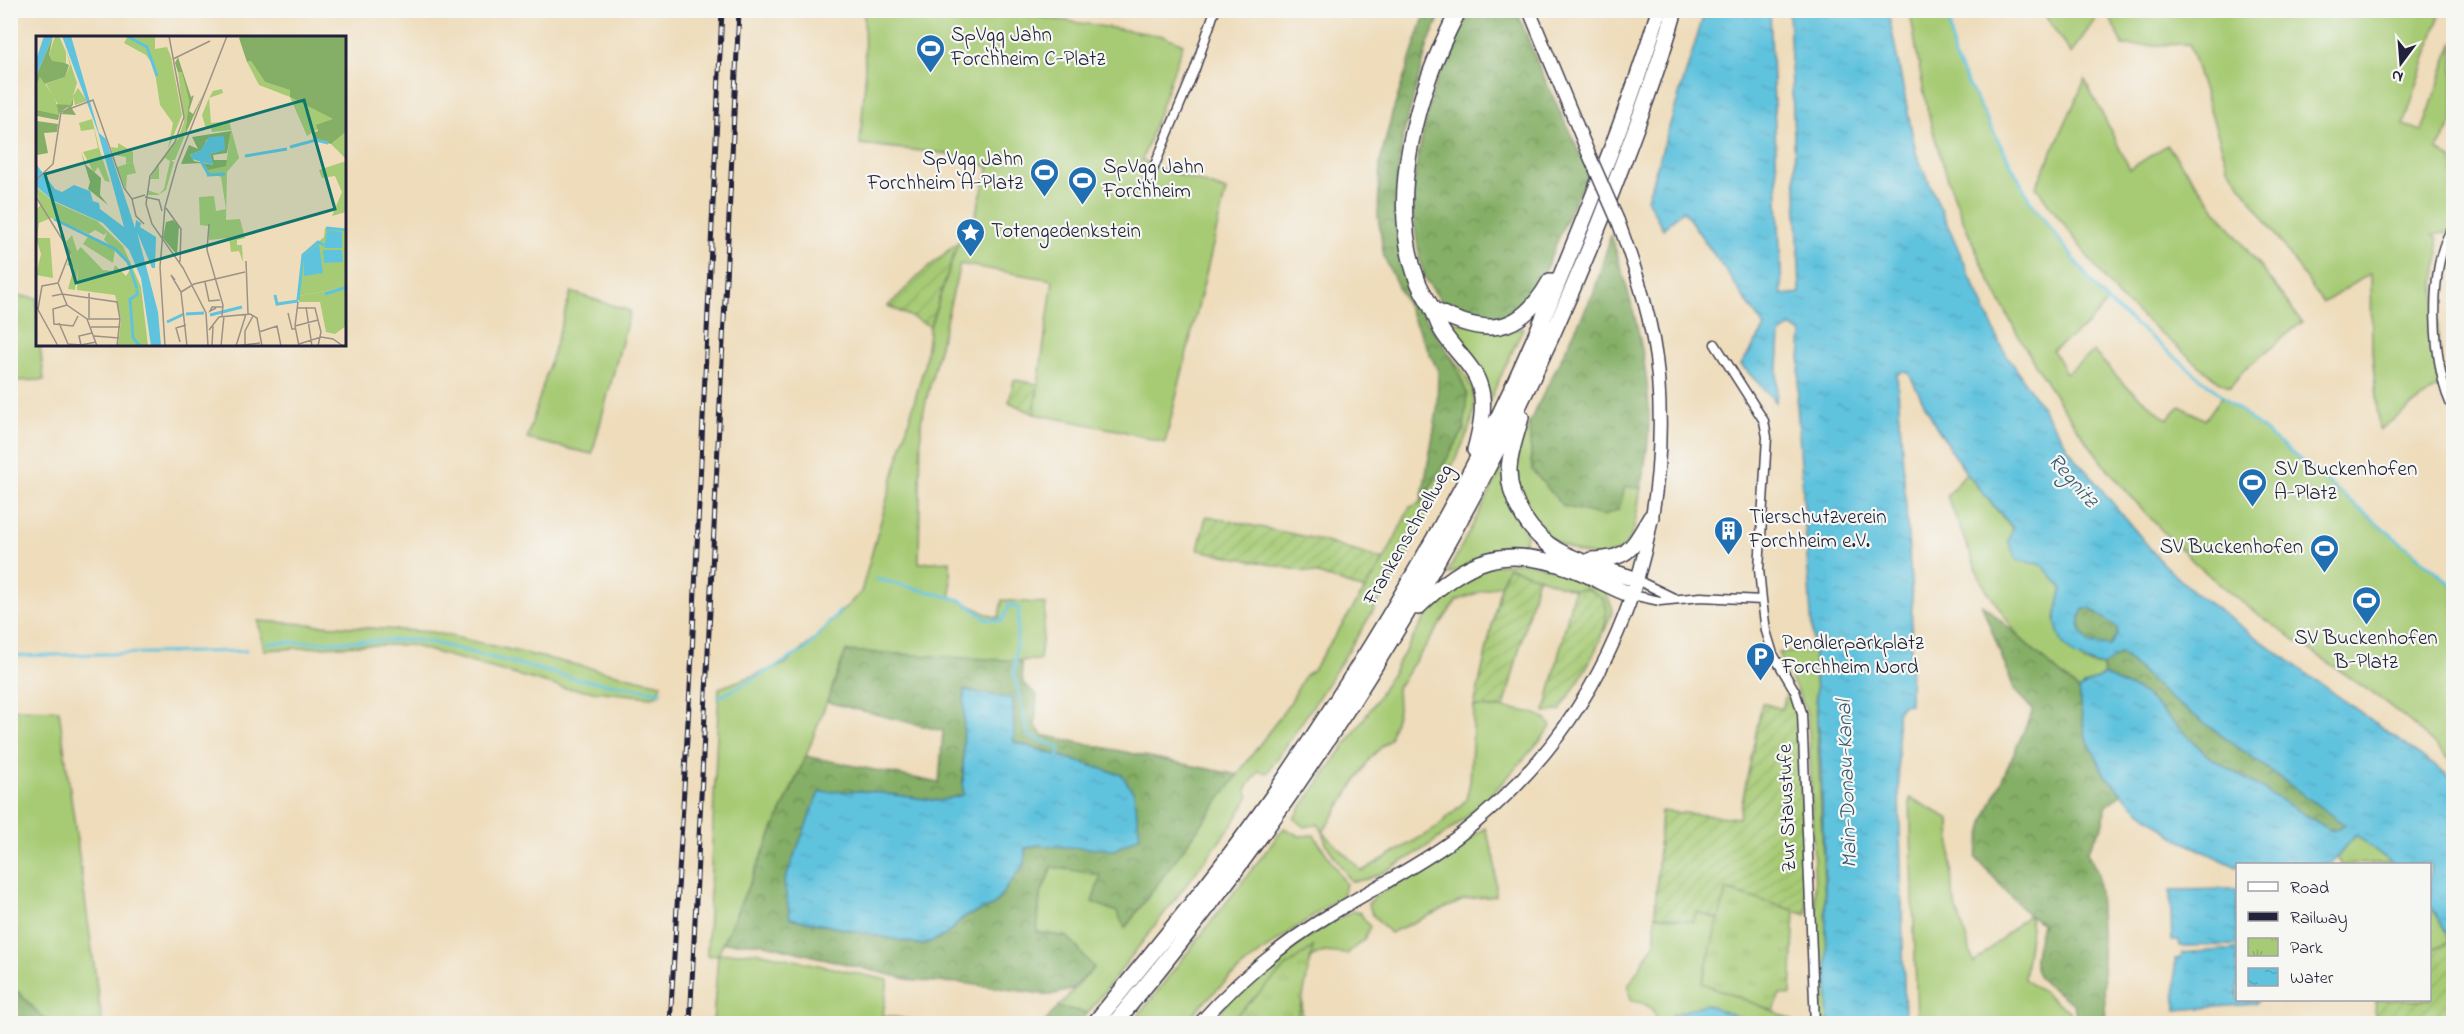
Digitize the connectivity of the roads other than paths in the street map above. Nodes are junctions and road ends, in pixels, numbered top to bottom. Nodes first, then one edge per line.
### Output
1 (1215, 10) edge
2 (1459, 10) edge
3 (1529, 10) edge
4 (1659, 10) edge
5 (1675, 10) edge
6 (1149, 179) dead end
7 (2454, 227) edge
8 (1564, 269) junction
9 (1432, 309) junction
10 (1715, 344) dead end
11 (1530, 385) junction
12 (2454, 410) edge
13 (1468, 476) junction
14 (1651, 517) junction
15 (1581, 560) junction
16 (1634, 587) junction
17 (1674, 598) junction
18 (1762, 600) junction
19 (1399, 626) junction
20 (1094, 1023) edge
21 (1114, 1023) edge
22 (1199, 1023) edge
23 (1815, 1023) edge

1 - 6 street
2 - 9 highway
3 - 14 main road, bridge
4 - 8 highway, Frankenschnellweg
5 - 11 highway, Frankenschnellweg
7 - 12 street
8 - 9 highway
8 - 13 highway, Frankenschnellweg
9 - 13 highway
10 - 18 street, Zur Staustufe
11 - 15 highway
11 - 19 highway, Frankenschnellweg
13 - 20 highway, Frankenschnellweg
14 - 15 highway
14 - 16 main road
15 - 16 highway
16 - 17 street
16 - 17 street
16 - 19 highway
16 - 22 main road
17 - 18 street
18 - 23 street, Zur Staustufe
19 - 21 highway, Frankenschnellweg

